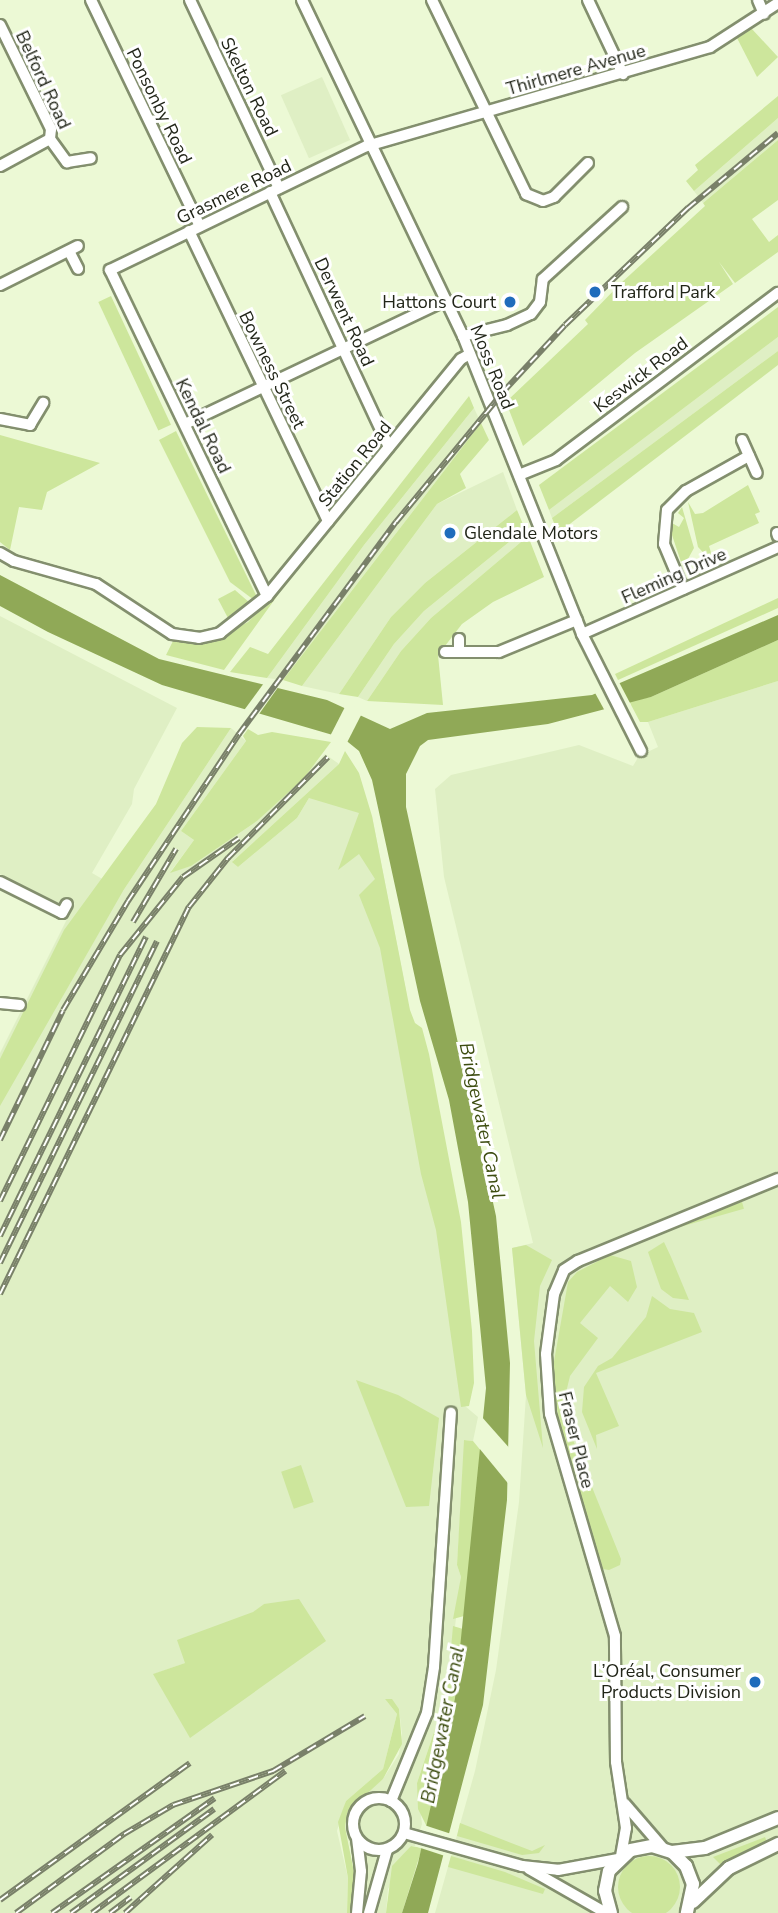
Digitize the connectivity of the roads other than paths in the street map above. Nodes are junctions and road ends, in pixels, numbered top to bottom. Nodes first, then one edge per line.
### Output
1 (91, 0) edge
2 (190, 0) edge
3 (302, 0) edge
4 (432, 0) edge
5 (588, 0) edge
6 (758, 0) edge
7 (778, 3) edge
8 (764, 14) junction
9 (0, 25) edge
10 (623, 74) junction
11 (487, 112) junction
12 (50, 139) junction
13 (372, 145) junction
14 (91, 158) dead end
15 (588, 163) dead end
16 (0, 166) edge
17 (275, 190) junction
18 (622, 207) dead end
19 (200, 226) junction
20 (189, 231) junction
21 (78, 269) dead end
22 (110, 271) joint
23 (0, 285) edge
24 (778, 293) edge
25 (446, 300) junction
26 (463, 336) junction
27 (344, 349) junction
28 (470, 354) junction
29 (263, 387) junction
30 (43, 403) dead end
31 (0, 419) edge
32 (185, 424) junction
33 (742, 440) dead end
34 (389, 447) junction
35 (749, 456) junction
36 (757, 473) dead end
37 (519, 475) junction
38 (328, 521) junction
39 (778, 547) edge
40 (0, 553) edge
41 (683, 589) junction
42 (267, 596) junction
43 (577, 620) junction
44 (583, 635) junction
45 (459, 639) dead end
46 (446, 652) dead end
47 (459, 652) junction
48 (641, 751) dead end
49 (1, 885) edge
50 (67, 904) dead end
51 (0, 1003) edge
52 (20, 1005) dead end
53 (778, 1179) edge
54 (451, 1413) dead end
55 (391, 1801) junction
56 (624, 1803) junction
57 (778, 1818) edge
58 (404, 1833) junction
59 (357, 1839) junction
60 (778, 1844) edge
61 (387, 1850) junction
62 (668, 1850) junction
63 (620, 1857) junction
64 (522, 1866) junction
65 (688, 1911) edge
66 (357, 1913) edge
67 (369, 1913) edge
68 (609, 1913) edge

1 - 19 street, Ponsonby Road
2 - 17 street, Skelton Road
3 - 13 street, Moss Road
4 - 11 street
5 - 10 street
6 - 8 street
7 - 8 street, Thirlmere Avenue
8 - 10 street, Thirlmere Avenue
9 - 12 street, Belford Road
10 - 11 street, Thirlmere Avenue
11 - 13 street, Thirlmere Avenue
11 - 15 street
12 - 14 street, Belford Road
12 - 16 street
13 - 17 street, Grasmere Road
13 - 25 street, Moss Road
17 - 19 street, Grasmere Road
17 - 27 street, Derwent Road
18 - 26 street
19 - 20 street, Grasmere Road
20 - 22 street, Grasmere Road
20 - 29 street, Bowness Street
21 - 23 street
22 - 32 street, Kendal Road
24 - 37 street, Keswick Road
25 - 26 street, Moss Road
25 - 27 street
26 - 28 street, Moss Road
27 - 29 street
27 - 34 street, Derwent Road
28 - 34 street, Station Road
28 - 37 street, Moss Road
29 - 32 street
29 - 38 street, Bowness Street
30 - 31 street
32 - 42 street, Kendal Road
33 - 35 street
34 - 38 street, Station Road
35 - 36 street
35 - 41 street
37 - 43 street, Moss Road
38 - 42 street, Station Road
39 - 41 street, Fleming Drive
40 - 42 street, Station Road
41 - 44 street, Fleming Drive
43 - 44 street, Moss Road
43 - 47 street
44 - 48 street, Moss Road
45 - 47 street
46 - 47 street
49 - 50 street
51 - 52 street
53 - 56 street, Fraser Place
54 - 55 street
55 - 58 street
55 - 59 street
56 - 62 street, Fraser Place
56 - 63 street, Fraser Place
57 - 62 street
58 - 61 street
58 - 64 street
59 - 61 street
59 - 66 street
60 - 65 street
61 - 67 street
62 - 63 street
62 - 65 street
63 - 64 street
63 - 68 street
64 - 68 street

